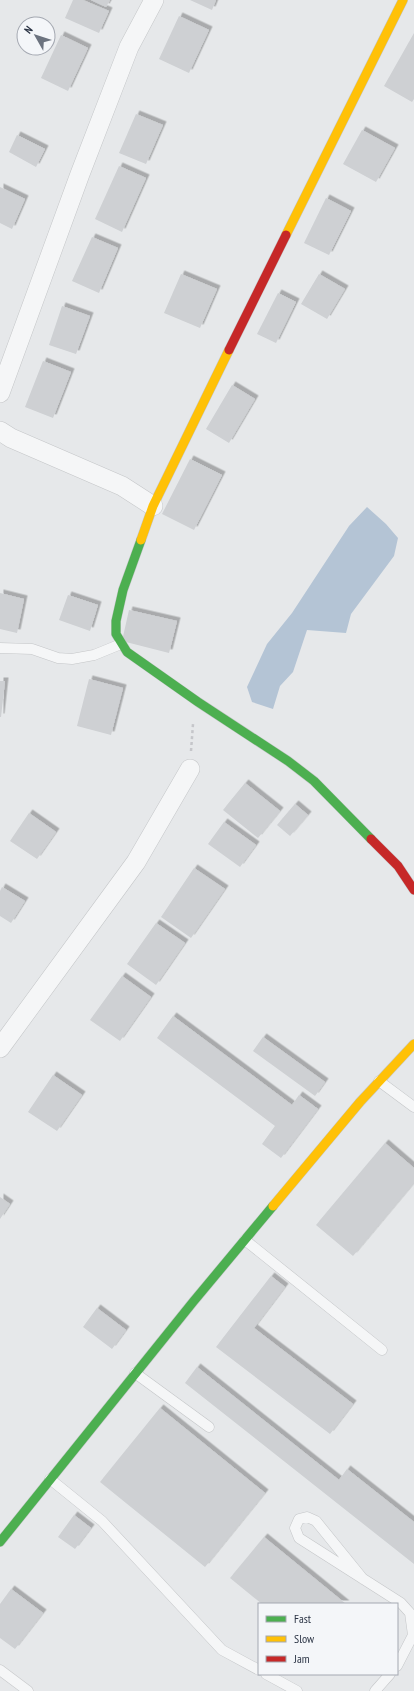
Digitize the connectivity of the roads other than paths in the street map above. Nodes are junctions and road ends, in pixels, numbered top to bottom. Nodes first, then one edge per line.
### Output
1 (154, 0) edge
2 (403, 0) edge
3 (0, 393) edge
4 (0, 431) edge
5 (153, 506) junction
6 (121, 644) junction
7 (0, 648) edge
8 (190, 769) road end
9 (414, 890) edge
10 (414, 1044) edge
11 (0, 1048) edge
12 (379, 1081) junction
13 (414, 1107) edge
14 (245, 1240) junction
15 (382, 1350) dead end
16 (136, 1373) junction
17 (209, 1426) dead end
18 (50, 1479) junction
19 (0, 1542) edge
20 (363, 1579) junction
21 (398, 1664) edge
22 (258, 1669) edge
23 (0, 1670) edge
24 (268, 1675) edge
25 (389, 1675) edge
26 (28, 1691) edge
27 (297, 1691) edge
28 (375, 1691) edge

1 - 3 street
2 - 5 street
4 - 5 street
5 - 6 street
6 - 7 lane
6 - 9 street
8 - 11 street
10 - 12 street
12 - 13 lane
12 - 14 street
14 - 15 lane
14 - 16 street
16 - 17 lane
16 - 18 street
18 - 19 street
18 - 22 lane
20 - 20 lane
20 - 21 lane
23 - 26 lane
24 - 27 lane
25 - 28 lane

